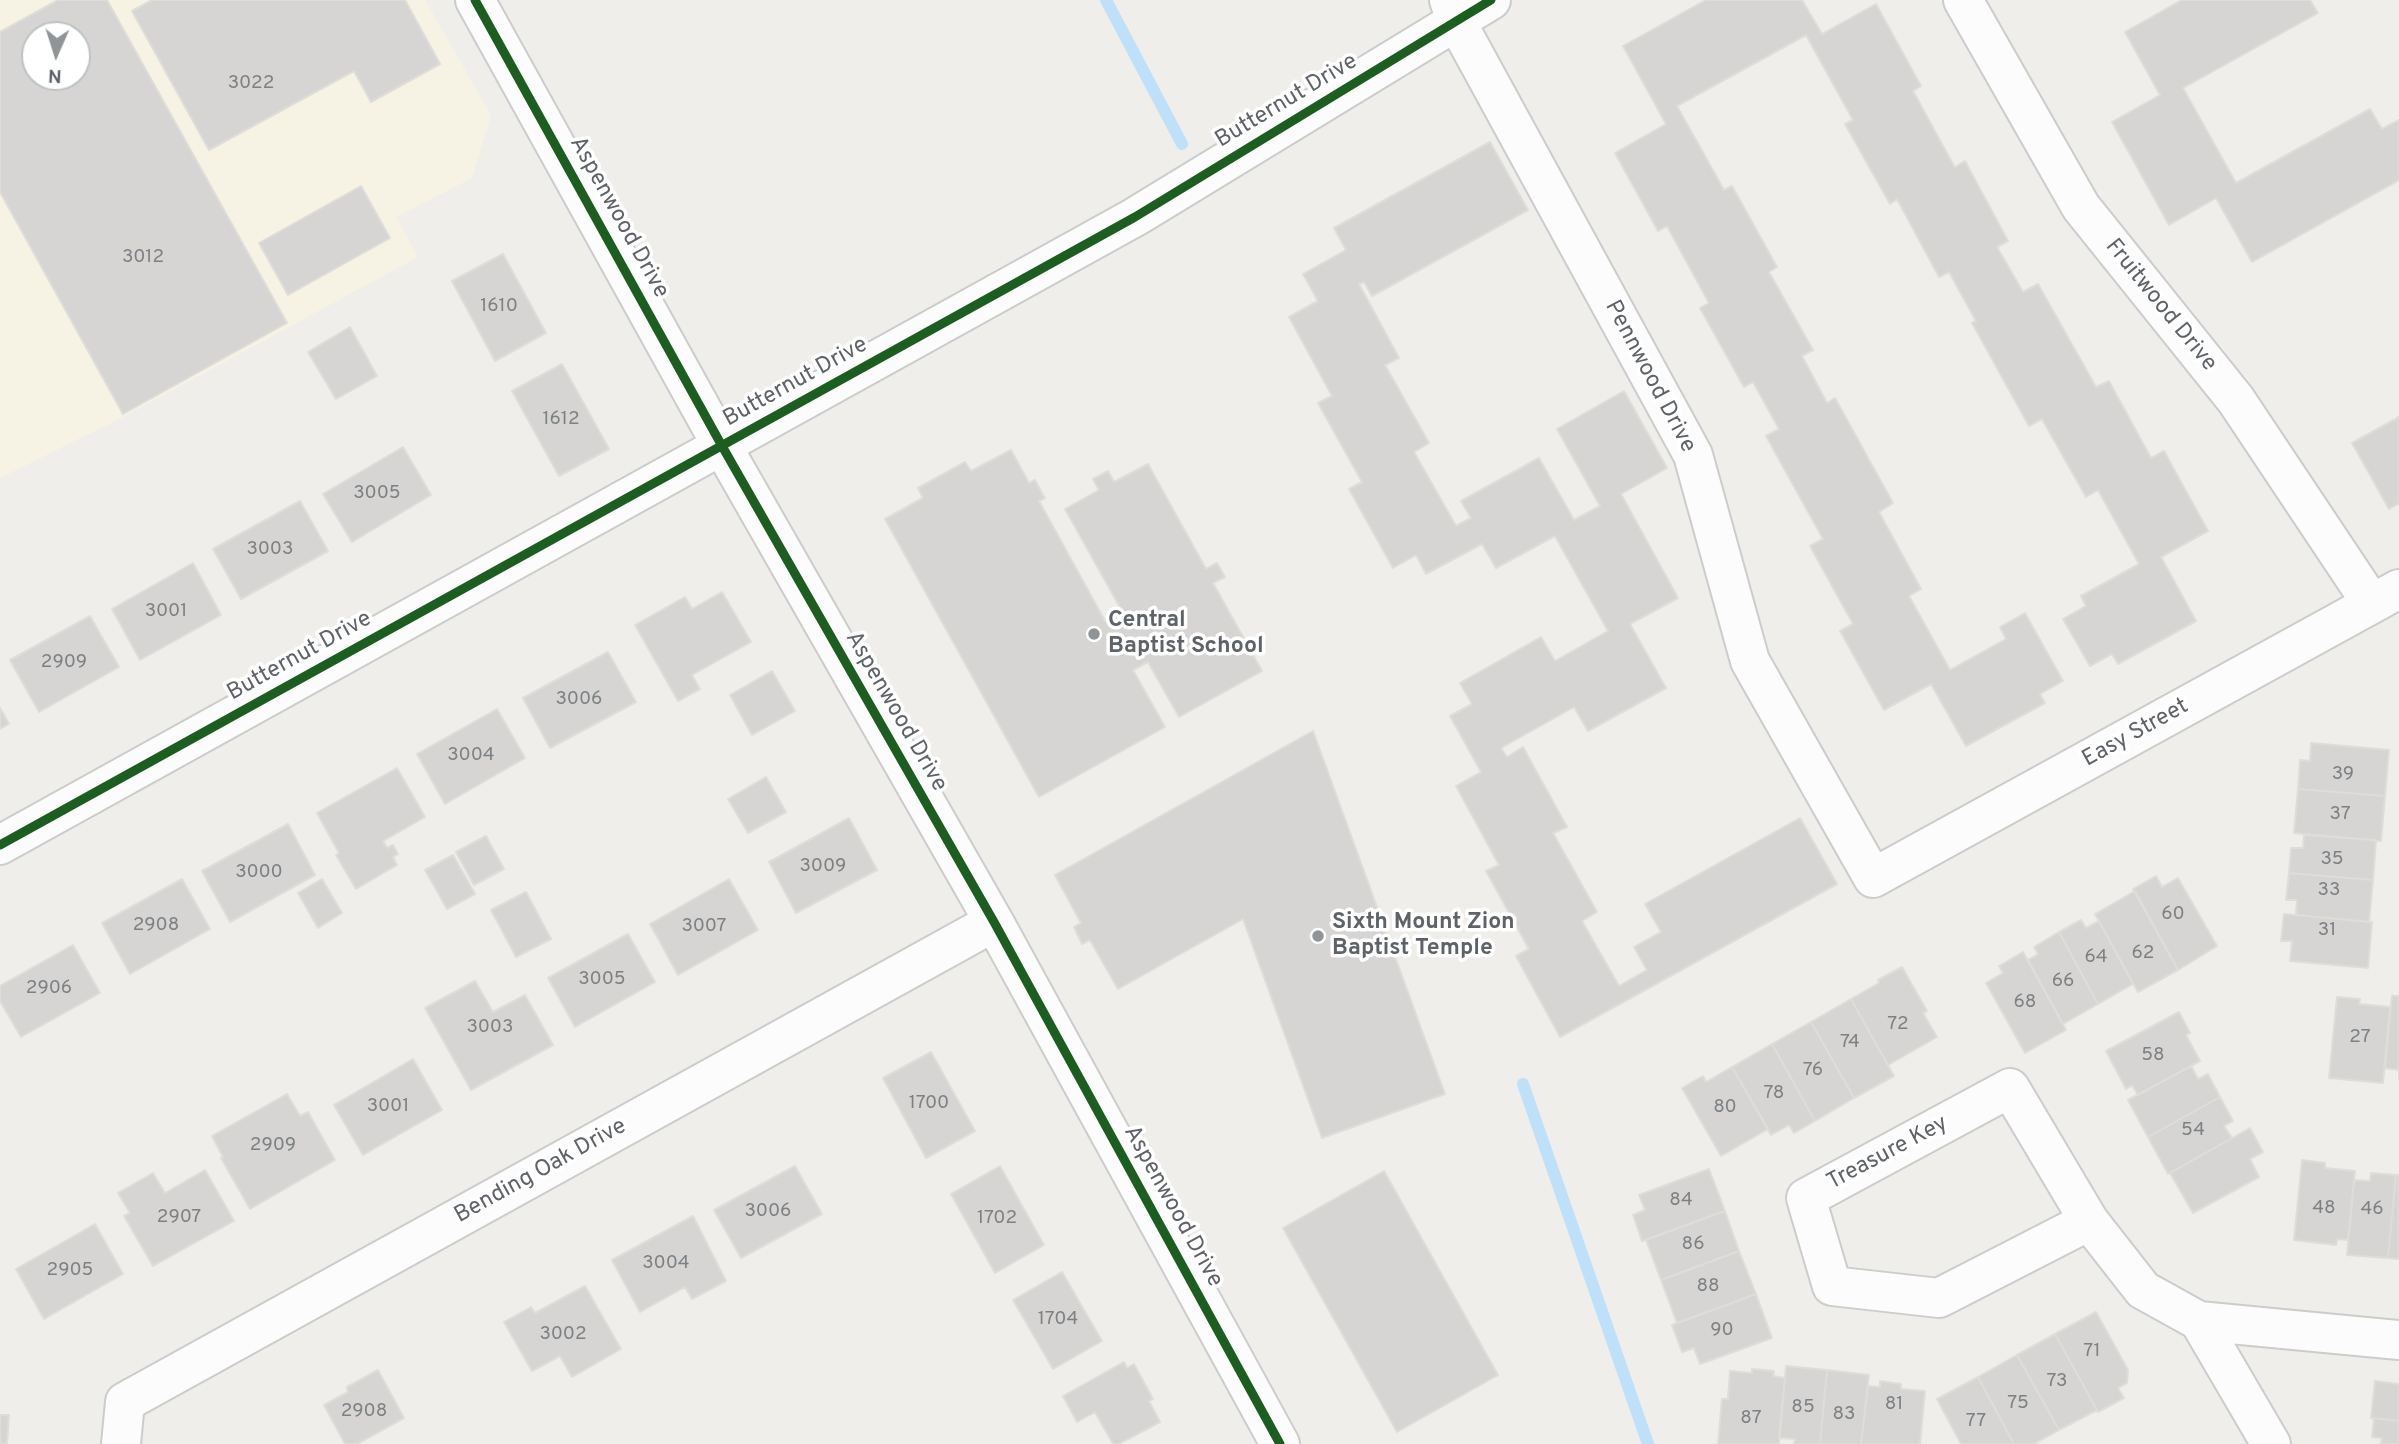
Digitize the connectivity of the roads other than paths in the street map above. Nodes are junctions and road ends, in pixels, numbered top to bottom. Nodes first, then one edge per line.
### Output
1 (475, 0) edge
2 (1491, 0) edge
3 (1963, 0) edge
4 (1452, 11) edge
5 (722, 446) junction
6 (2385, 596) edge
7 (0, 845) edge
8 (1873, 878) joint
9 (994, 922) junction
10 (2089, 1221) junction
11 (2199, 1321) junction
12 (2399, 1340) edge
13 (121, 1444) edge
14 (1280, 1444) edge
15 (2271, 1444) edge

1 - 5 street, Aspenwood Drive
2 - 4 street, Butternut Drive
3 - 6 street, Fruitwood Drive
4 - 5 street, Butternut Drive
4 - 8 street, Pennwood Drive
5 - 7 street, Butternut Drive
5 - 9 street, Aspenwood Drive
6 - 8 street, Easy Street
9 - 13 street, Bending Oak Drive
9 - 14 street, Aspenwood Drive
10 - 10 street, Treasure Key
10 - 11 street, Treasure Key
11 - 12 street
11 - 15 street

